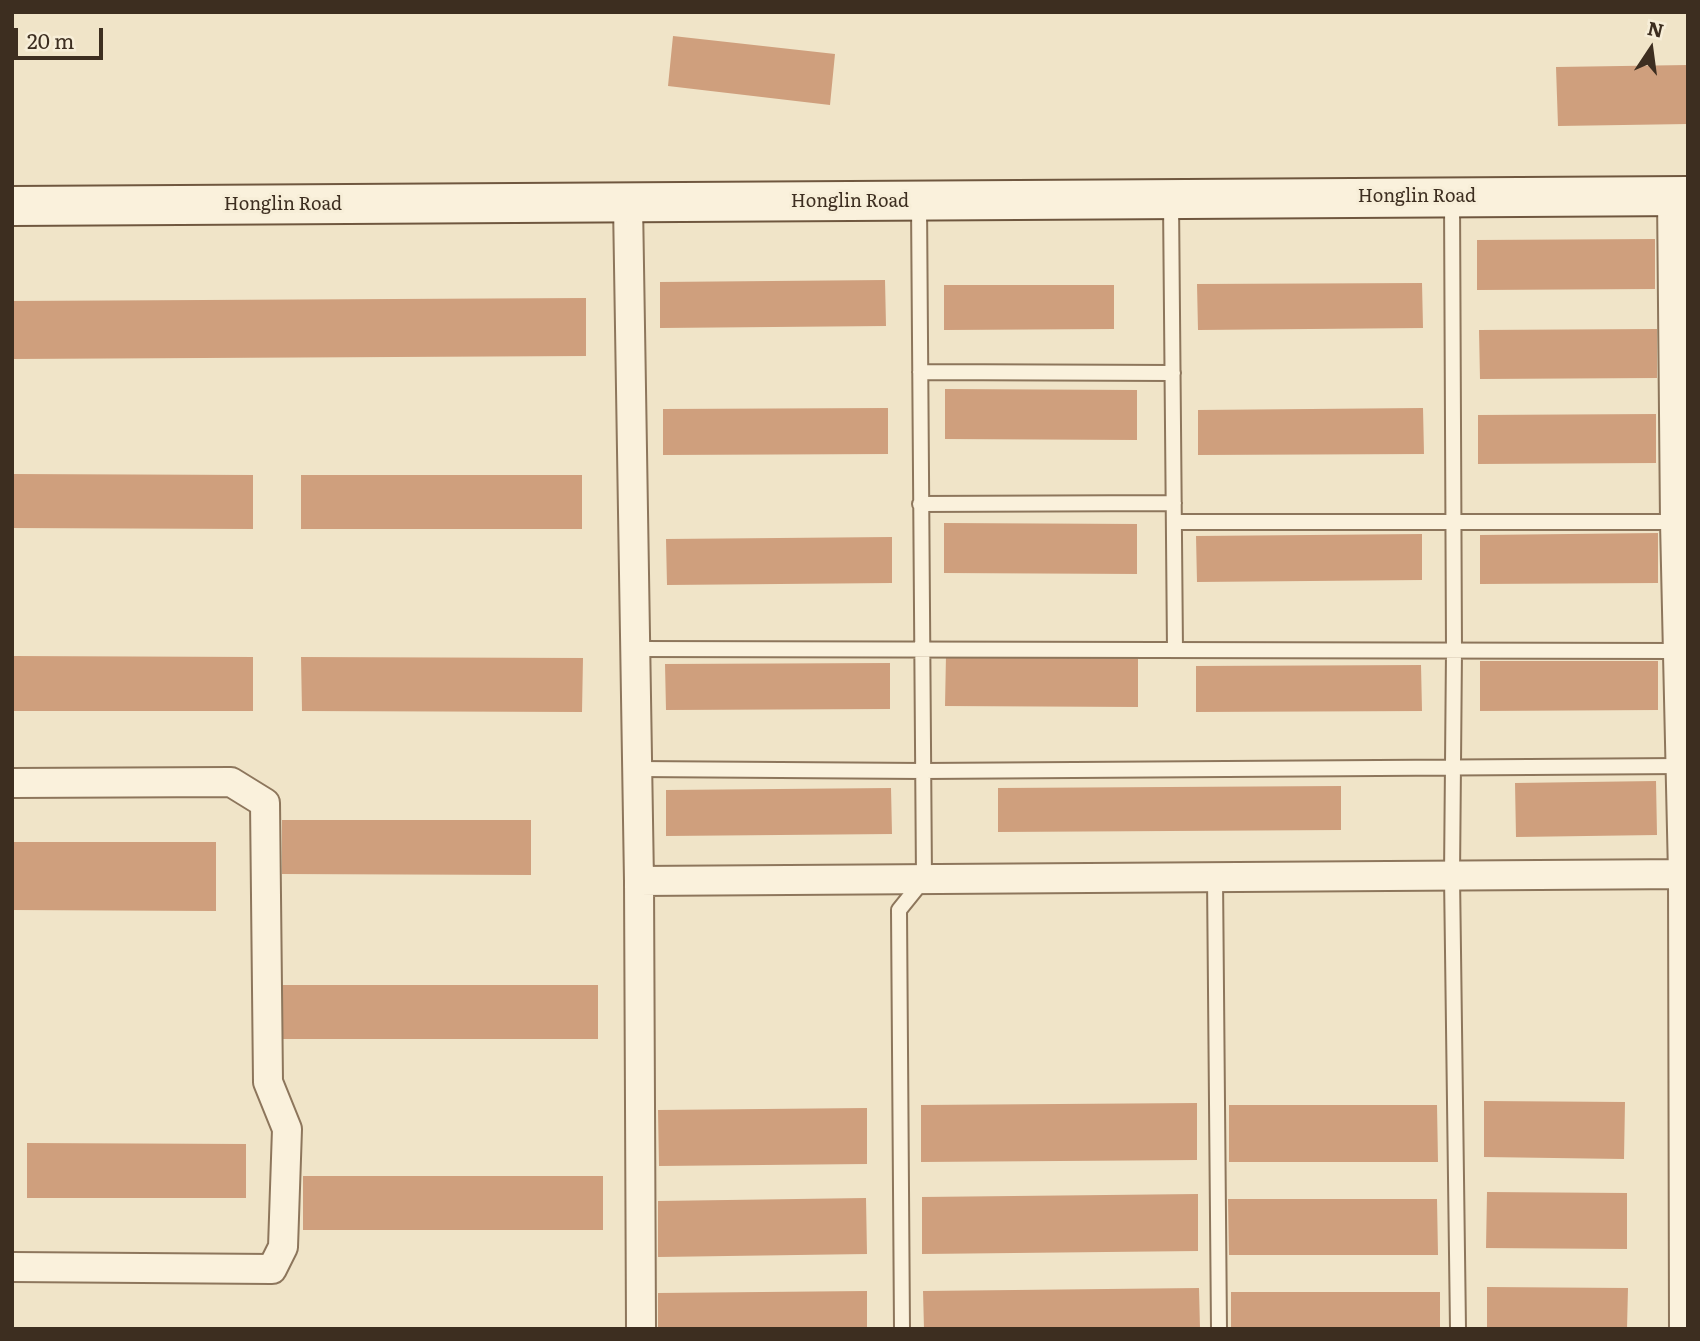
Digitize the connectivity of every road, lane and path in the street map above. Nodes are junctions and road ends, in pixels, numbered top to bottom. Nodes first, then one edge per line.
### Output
1 (1680, 196) edge
2 (1452, 197) junction
3 (1171, 199) junction
4 (919, 201) junction
5 (628, 204) junction
6 (12, 206) edge
7 (920, 372) junction
8 (1173, 373) junction
9 (1174, 503) junction
10 (920, 504) junction
11 (1174, 522) junction
12 (1454, 522) junction
13 (1675, 522) junction
14 (635, 649) junction
15 (922, 650) junction
16 (1175, 650) junction
17 (1454, 651) junction
18 (1679, 651) junction
19 (1681, 766) junction
20 (1453, 768) junction
21 (637, 769) junction
22 (923, 771) junction
23 (12, 783) edge
24 (1685, 874) edge
25 (1452, 876) junction
26 (1215, 877) junction
27 (924, 879) junction
28 (639, 881) junction
29 (12, 1267) edge
30 (641, 1329) edge
31 (902, 1329) edge
32 (1219, 1329) edge
33 (1458, 1329) edge
34 (1684, 1329) edge

1 - 2 street, Honglin Road
1 - 13 street
2 - 3 street, Honglin Road
2 - 12 lane
3 - 4 street, Honglin Road
3 - 8 lane
4 - 5 street, Honglin Road
4 - 7 lane
5 - 6 street, Honglin Road
5 - 14 street
7 - 8 lane
7 - 10 lane
8 - 9 lane
9 - 10 lane
9 - 11 lane
10 - 15 lane
11 - 12 lane
11 - 16 lane
12 - 13 lane
12 - 17 lane
13 - 18 street
14 - 15 lane
14 - 21 street
15 - 16 lane
15 - 22 lane
16 - 17 lane
17 - 18 lane
17 - 20 lane
18 - 19 street
19 - 20 lane
19 - 24 street
20 - 22 lane
20 - 25 lane
21 - 22 lane
21 - 28 street
22 - 27 lane
23 - 29 street
24 - 25 street
24 - 34 street
25 - 26 street
25 - 33 lane
26 - 27 street
26 - 32 lane
27 - 28 street
27 - 31 lane
28 - 30 street

